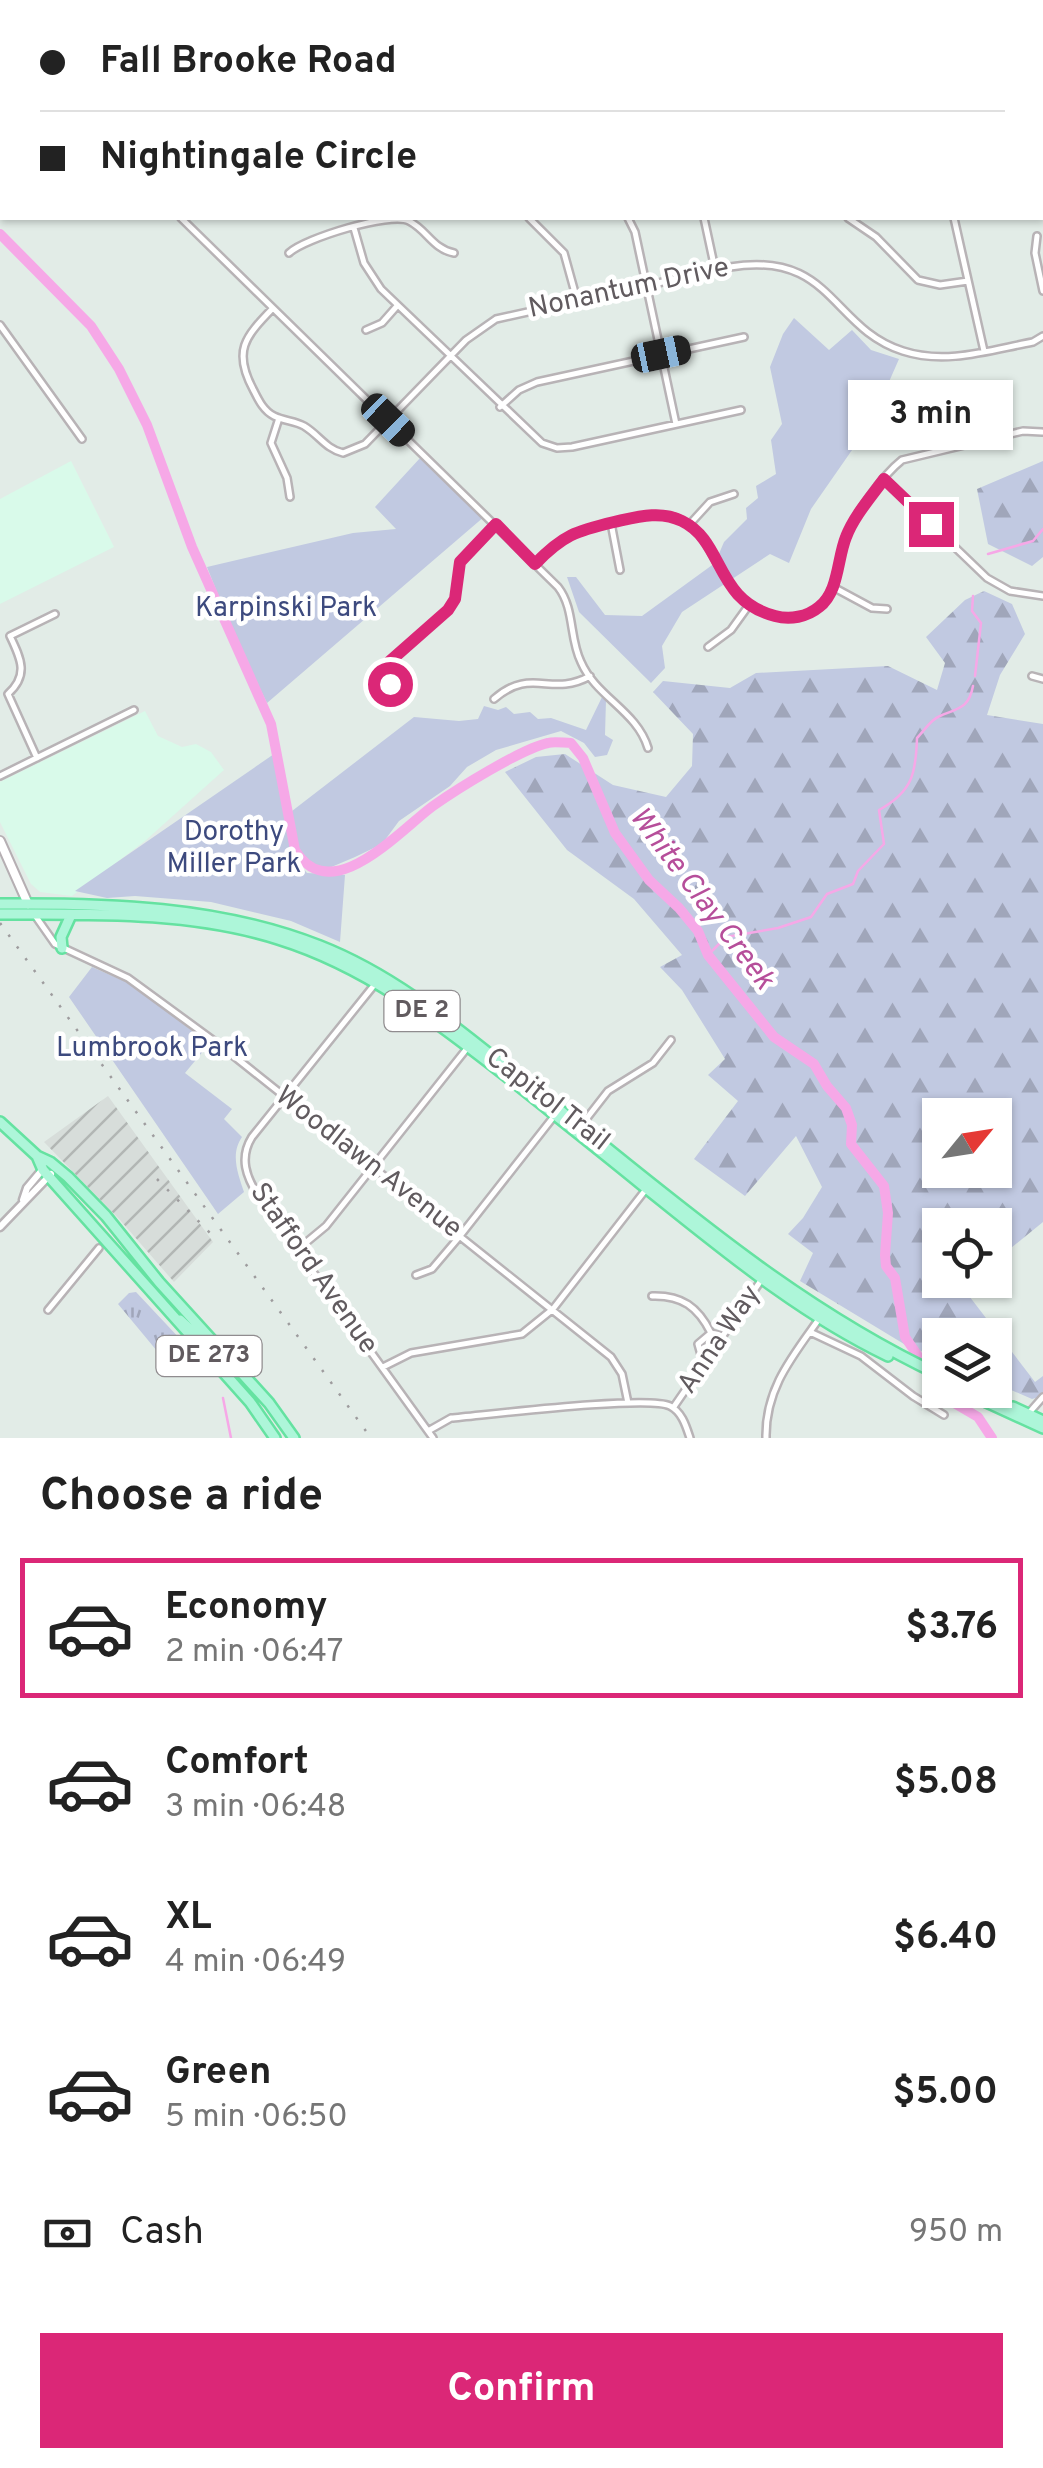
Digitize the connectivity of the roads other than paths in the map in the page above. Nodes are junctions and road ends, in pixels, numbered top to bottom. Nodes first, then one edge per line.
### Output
1 (183, 220) edge
2 (384, 220) edge
3 (406, 220) edge
4 (531, 220) edge
5 (629, 220) edge
6 (704, 220) edge
7 (851, 220) edge
8 (954, 220) edge
9 (354, 228) junction
10 (1037, 236) dead end
11 (289, 253) dead end
12 (454, 253) dead end
13 (716, 270) junction
14 (968, 281) junction
15 (646, 284) junction
16 (1043, 291) edge
17 (577, 300) junction
18 (398, 306) junction
19 (273, 308) junction
20 (0, 324) edge
21 (366, 330) dead end
22 (1043, 336) edge
23 (744, 337) dead end
24 (984, 351) junction
25 (661, 354) junction
26 (449, 357) junction
27 (500, 406) junction
28 (740, 410) dead end
29 (279, 418) junction
30 (388, 420) junction
31 (676, 424) junction
32 (1042, 432) edge
33 (82, 439) dead end
34 (884, 479) junction
35 (734, 494) dead end
36 (290, 497) dead end
37 (611, 523) junction
38 (496, 524) junction
39 (689, 525) junction
40 (535, 564) junction
41 (620, 570) dead end
42 (833, 586) junction
43 (1043, 596) edge
44 (748, 605) junction
45 (887, 609) dead end
46 (55, 614) dead end
47 (708, 647) dead end
48 (389, 662) junction
49 (590, 676) junction
50 (1032, 676) dead end
51 (1043, 680) edge
52 (494, 699) dead end
53 (134, 710) dead end
54 (648, 748) dead end
55 (37, 758) junction
56 (0, 776) edge
57 (0, 841) edge
58 (0, 904) edge
59 (28, 904) junction
60 (0, 914) edge
61 (34, 914) junction
62 (72, 915) junction
63 (62, 948) junction
64 (377, 982) junction
65 (671, 1040) dead end
66 (468, 1047) junction
67 (284, 1097) junction
68 (555, 1116) junction
69 (586, 1118) junction
70 (574, 1121) junction
71 (0, 1122) edge
72 (586, 1131) junction
73 (373, 1167) junction
74 (50, 1169) junction
75 (647, 1188) junction
76 (0, 1227) edge
77 (460, 1236) junction
78 (99, 1248) dead end
79 (297, 1250) junction
80 (416, 1276) dead end
81 (763, 1276) junction
82 (138, 1278) junction
83 (652, 1296) dead end
84 (552, 1309) junction
85 (48, 1310) dead end
86 (172, 1315) junction
87 (819, 1319) junction
88 (194, 1320) junction
89 (810, 1332) junction
90 (712, 1333) junction
91 (721, 1336) junction
92 (880, 1349) junction
93 (223, 1351) junction
94 (703, 1362) junction
95 (382, 1368) junction
96 (922, 1369) edge
97 (1043, 1397) edge
98 (628, 1403) junction
99 (673, 1408) junction
100 (1008, 1409) joint
101 (1028, 1414) junction
102 (944, 1416) dead end
103 (1043, 1424) edge
104 (428, 1431) junction
105 (275, 1438) edge
106 (294, 1438) edge
107 (433, 1438) edge
108 (690, 1438) edge
109 (766, 1438) edge

1 - 19 street
2 - 9 street
3 - 12 street
4 - 17 street
5 - 15 street
6 - 13 street
7 - 14 street
8 - 14 street
9 - 11 street
9 - 18 street
10 - 16 street
13 - 15 street, Nonantum Drive
13 - 24 street, Nonantum Drive
14 - 24 street
15 - 17 street, Nonantum Drive
15 - 25 street
17 - 26 street, Nonantum Drive
18 - 21 street
18 - 26 street
19 - 29 street
19 - 30 street
20 - 33 street
22 - 24 street, Nonantum Drive
23 - 25 street
25 - 27 street
25 - 31 street
26 - 27 street
26 - 30 street, Nonantum Drive
27 - 31 street
28 - 31 street
29 - 30 street, Nonantum Drive
29 - 36 street
30 - 38 street
32 - 34 street
34 - 42 street
34 - 43 street
35 - 39 street
37 - 39 street
37 - 40 street
37 - 41 street
38 - 40 street
38 - 48 street
39 - 44 street
40 - 49 street
42 - 44 street
42 - 45 street
44 - 47 street
46 - 55 street
48 - 48 street
49 - 52 street
49 - 54 street
50 - 51 street
53 - 55 street
55 - 56 street
57 - 59 main road
58 - 59 main road, Capitol Trail / DE 2
59 - 61 main road
59 - 70 main road, Capitol Trail / DE 2
60 - 61 main road, Capitol Trail / DE 2
61 - 62 main road, Capitol Trail / DE 2
61 - 63 street, Woodlawn Avenue
62 - 63 main road
62 - 64 main road, Capitol Trail / DE 2
63 - 67 street, Woodlawn Avenue
64 - 66 main road, Capitol Trail / DE 2
64 - 67 street, Stafford Avenue
65 - 69 street
66 - 68 main road, Capitol Trail / DE 2
66 - 73 street
67 - 73 street, Woodlawn Avenue
67 - 79 street, Stafford Avenue
68 - 75 main road, Capitol Trail / DE 2
68 - 77 street
69 - 70 street
69 - 72 street
70 - 72 main road, Capitol Trail / DE 2
71 - 74 main road, DE 273
72 - 81 main road, Capitol Trail / DE 2
73 - 77 street, Woodlawn Avenue
73 - 79 street
74 - 76 street
74 - 82 main road, DE 273
74 - 88 main road, DE 273
75 - 81 main road, Capitol Trail / DE 2
75 - 84 street
77 - 80 street
77 - 84 street, Woodlawn Avenue
78 - 85 street
79 - 95 street, Stafford Avenue
81 - 87 main road, Capitol Trail / DE 2
81 - 91 street, Anna Way
81 - 92 main road, Capitol Trail / DE 2
82 - 86 main road, DE 273
82 - 88 main road
83 - 90 street
84 - 95 street
84 - 98 street, Woodlawn Avenue
86 - 93 main road
86 - 105 main road, DE 273
87 - 89 street
87 - 92 main road, Capitol Trail / DE 2
88 - 93 main road, DE 273
89 - 102 street
89 - 109 street
90 - 91 street
90 - 94 street
91 - 94 street, Anna Way
92 - 96 main road, Capitol Trail / DE 2
93 - 106 main road, DE 273
94 - 99 street, Anna Way
95 - 104 street, Stafford Avenue
97 - 101 street
98 - 99 street
98 - 104 street
99 - 108 street
100 - 101 main road
100 - 103 main road
101 - 103 main road
104 - 107 street, Stafford Avenue

